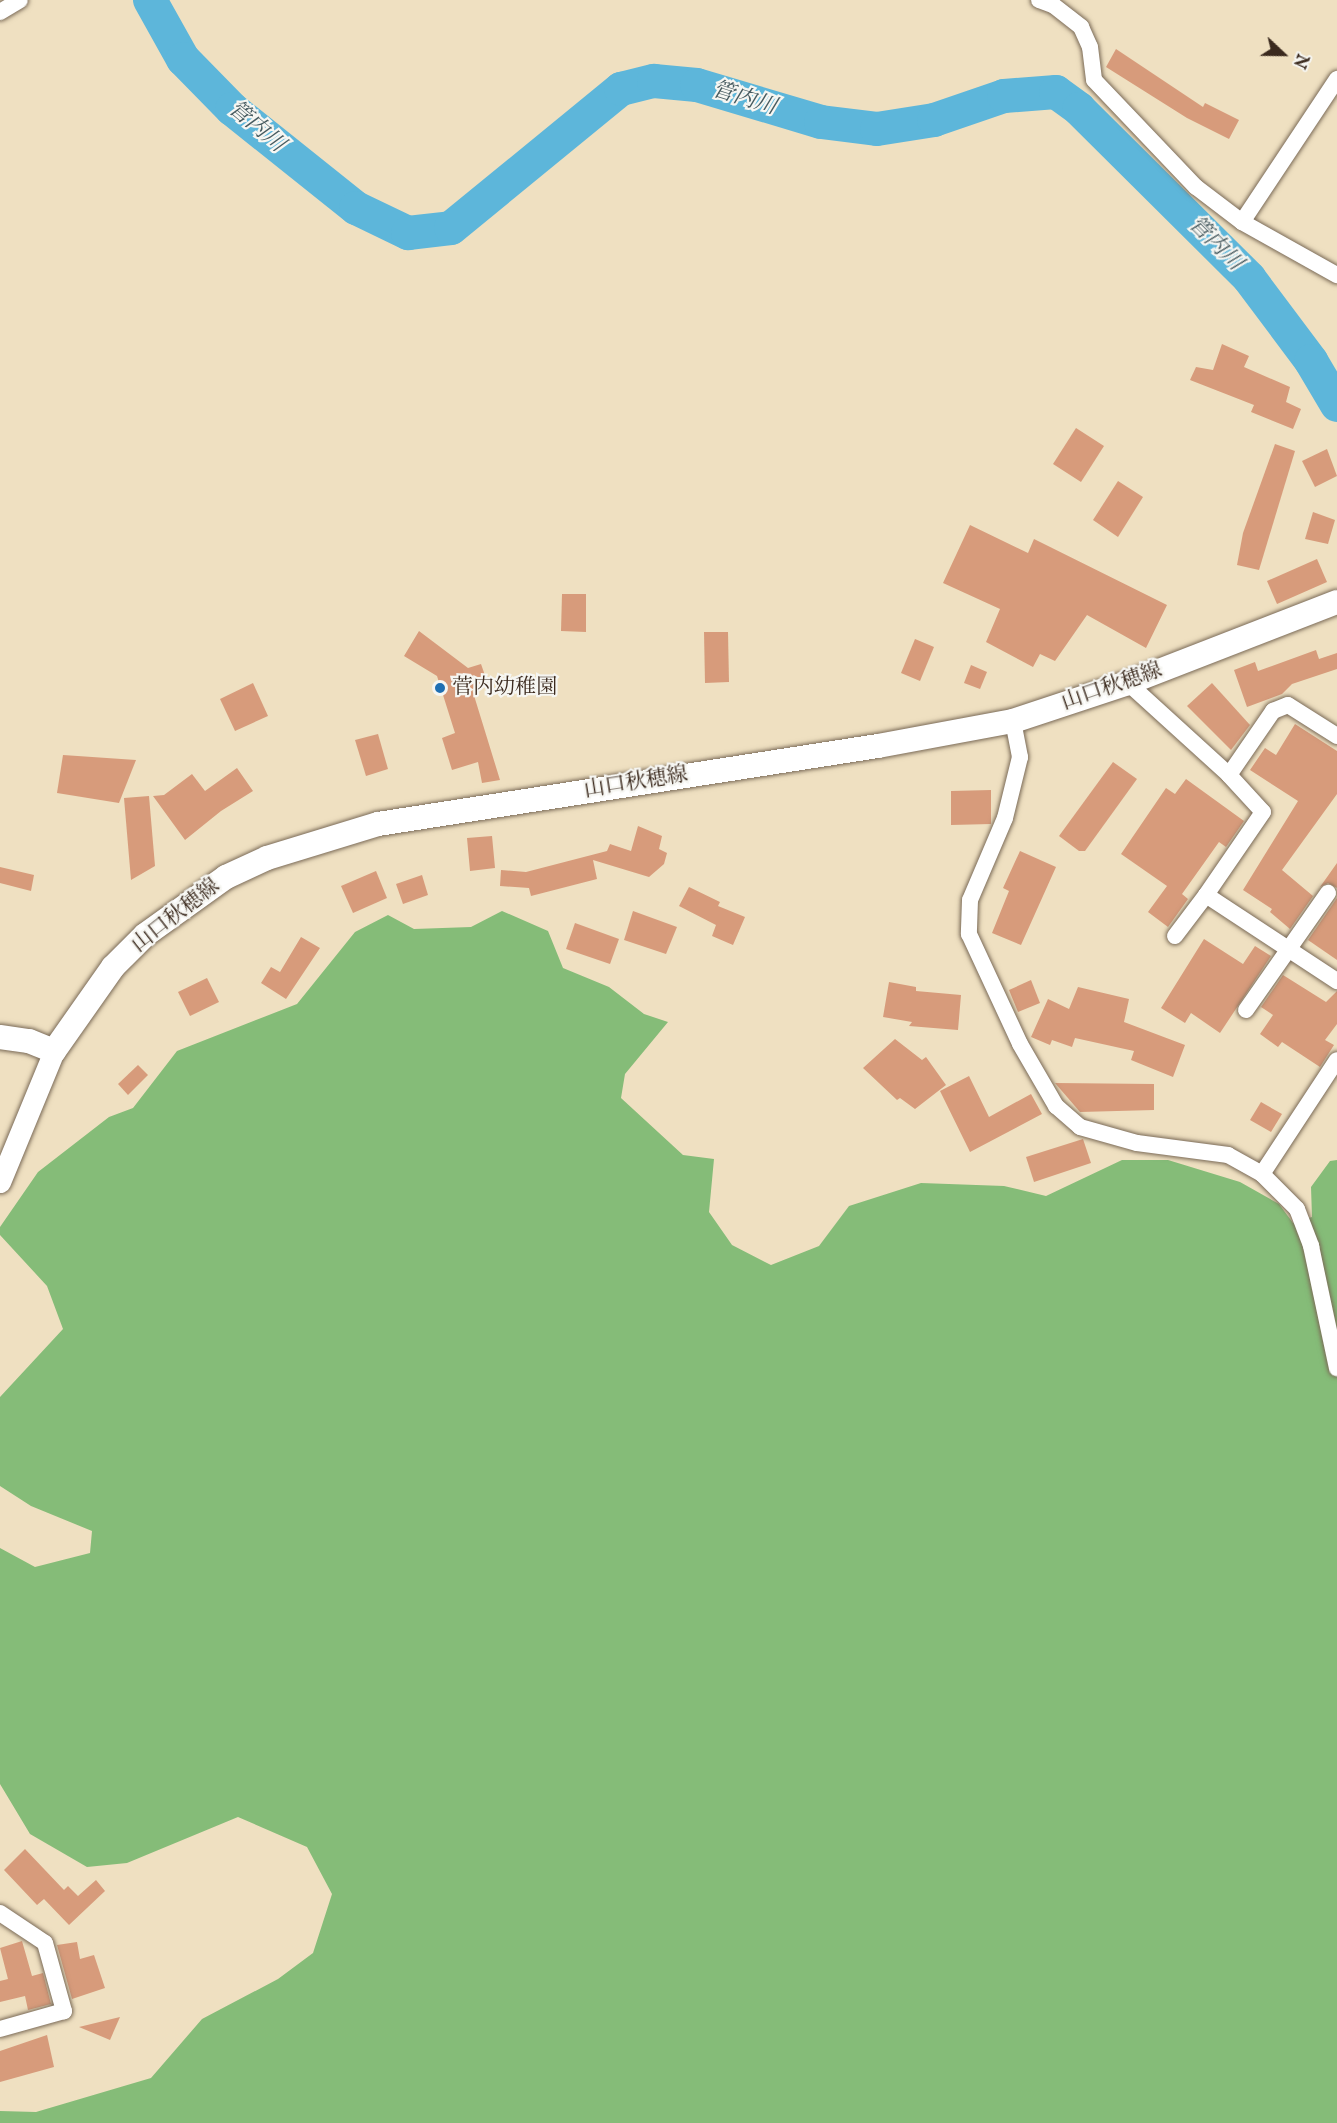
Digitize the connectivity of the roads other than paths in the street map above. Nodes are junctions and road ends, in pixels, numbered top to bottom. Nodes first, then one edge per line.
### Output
1 (20, 0) edge
2 (1039, 0) edge
3 (0, 12) edge
4 (1337, 79) edge
5 (1242, 222) junction
6 (1337, 275) edge
7 (1337, 602) edge
8 (1128, 683) junction
9 (1012, 721) junction
10 (1337, 736) edge
11 (1229, 775) junction
12 (1328, 893) dead end
13 (1206, 895) junction
14 (1175, 936) dead end
15 (1289, 950) junction
16 (1337, 981) edge
17 (1246, 1010) dead end
18 (0, 1037) edge
19 (54, 1051) junction
20 (1337, 1060) edge
21 (1262, 1174) junction
22 (0, 1182) edge
23 (1337, 1368) edge
24 (1, 1917) edge
25 (0, 2029) edge

1 - 3 street
2 - 5 street
4 - 5 street
5 - 6 street
7 - 8 main road, 山口秋穂線
8 - 9 main road, 山口秋穂線
8 - 11 street
9 - 19 main road, 山口秋穂線
9 - 21 street
10 - 11 street
11 - 13 street
12 - 15 street
13 - 14 street
13 - 15 street
15 - 16 street
15 - 17 street
18 - 19 main road
19 - 22 street
20 - 21 street
21 - 23 street
24 - 25 street

